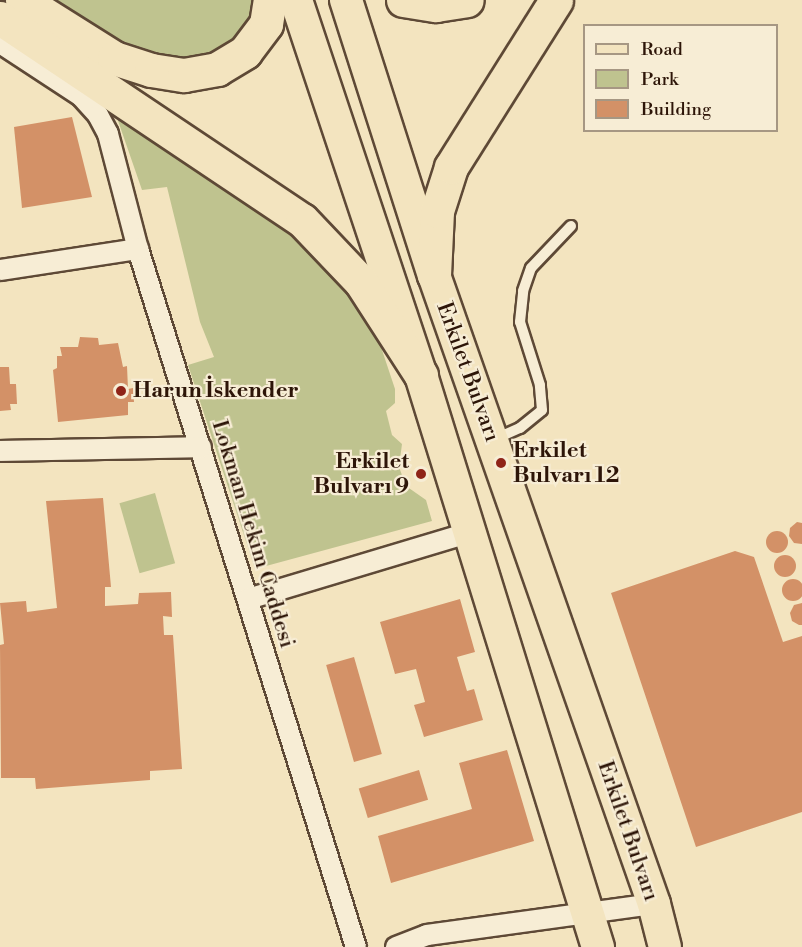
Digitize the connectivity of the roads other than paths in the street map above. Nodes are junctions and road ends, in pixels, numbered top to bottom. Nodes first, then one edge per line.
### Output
1 (22, 0) edge
2 (270, 0) edge
3 (296, 0) edge
4 (346, 0) edge
5 (403, 0) edge
6 (467, 0) edge
7 (556, 0) edge
8 (0, 18) edge
9 (0, 43) edge
10 (571, 226) dead end
11 (138, 249) junction
12 (0, 270) edge
13 (434, 275) junction
14 (421, 375) junction
15 (492, 440) junction
16 (201, 447) junction
17 (0, 451) edge
18 (468, 533) junction
19 (248, 599) junction
20 (654, 904) junction
21 (588, 912) junction
22 (356, 947) edge
23 (396, 947) edge
24 (598, 947) edge
25 (665, 947) edge

1 - 2 highway
3 - 14 main road, Erkilet Bulvarı
4 - 13 main road, Erkilet Bulvarı
5 - 6 highway
7 - 13 highway
8 - 14 highway
9 - 11 street, Lokman Hekim Caddesi
10 - 15 lane
11 - 12 street
11 - 16 street, Lokman Hekim Caddesi
13 - 15 main road, Erkilet Bulvarı
14 - 18 main road, Erkilet Bulvarı
15 - 20 main road, Erkilet Bulvarı
16 - 17 street
16 - 19 street, Lokman Hekim Caddesi
18 - 19 street
18 - 21 main road, Erkilet Bulvarı
19 - 22 street, Lokman Hekim Caddesi
20 - 21 street
20 - 25 main road, Erkilet Bulvarı
21 - 23 street
21 - 24 main road, Erkilet Bulvarı

